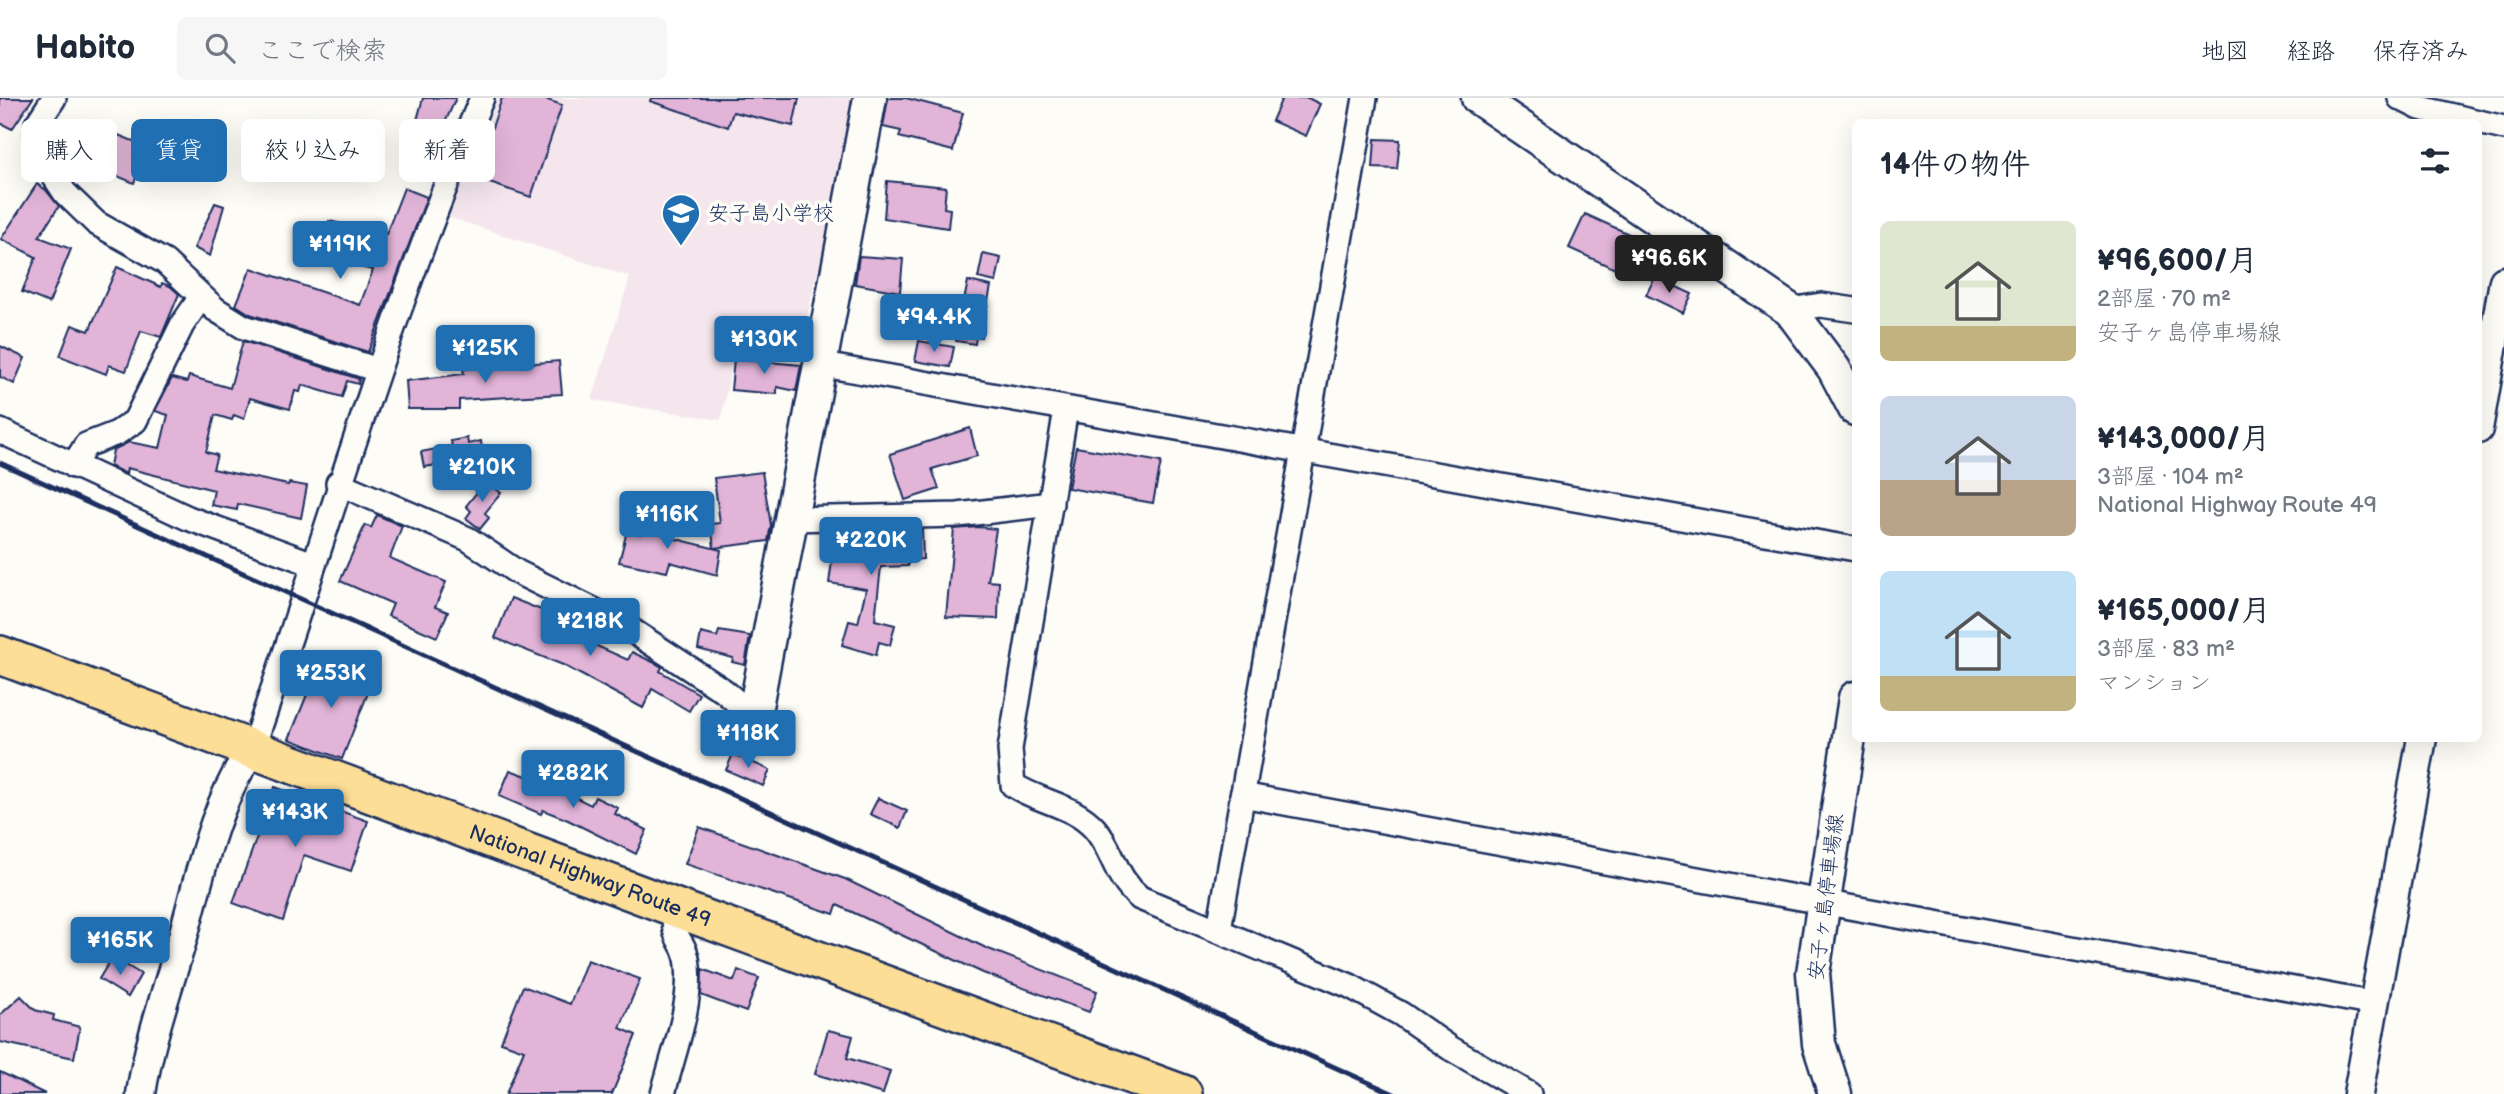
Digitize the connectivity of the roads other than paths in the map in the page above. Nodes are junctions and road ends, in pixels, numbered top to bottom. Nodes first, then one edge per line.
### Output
1 (54, 98) edge
2 (482, 98) edge
3 (870, 98) edge
4 (1365, 98) edge
5 (1478, 98) edge
6 (2400, 98) edge
7 (2466, 119) edge
8 (2482, 123) edge
9 (2504, 128) edge
10 (2504, 281) edge
11 (201, 297) junction
12 (1790, 310) junction
13 (1852, 310) edge
14 (2499, 331) edge
15 (818, 364) junction
16 (378, 370) junction
17 (1852, 403) edge
18 (2482, 408) edge
19 (1066, 409) junction
20 (0, 431) edge
21 (1303, 450) junction
22 (73, 467) junction
23 (338, 483) junction
24 (1051, 504) junction
25 (790, 519) junction
26 (1852, 548) edge
27 (313, 564) junction
28 (0, 654) edge
29 (1852, 716) edge
30 (754, 717) joint
31 (2421, 742) edge
32 (252, 750) junction
33 (1242, 795) junction
34 (1822, 901) junction
35 (676, 908) junction
36 (1219, 929) junction
37 (2375, 1004) junction
38 (141, 1094) edge
39 (663, 1094) edge
40 (1183, 1094) edge
41 (1529, 1094) edge
42 (1835, 1094) edge
43 (2358, 1094) edge

1 - 11 street
2 - 16 street
3 - 15 main road
4 - 21 street
5 - 12 main road
6 - 7 street
8 - 9 street
10 - 14 street
11 - 16 street
11 - 22 street
12 - 13 street
12 - 17 main road
14 - 18 street
15 - 19 street
15 - 25 main road
16 - 23 street
19 - 21 street
19 - 24 street
20 - 22 street
21 - 26 street
21 - 33 street
22 - 27 street
23 - 27 street
23 - 30 street
24 - 25 street
24 - 36 street
25 - 30 main road
27 - 32 street
28 - 32 highway, National Highway Route 49
29 - 34 main road, 安子ヶ島停車場線
31 - 37 street
32 - 35 highway, National Highway Route 49
32 - 38 street
33 - 34 street
33 - 36 street
34 - 37 street
34 - 42 main road, 安子ヶ島停車場線
35 - 39 street
35 - 40 highway, National Highway Route 49
36 - 41 street
37 - 43 street

